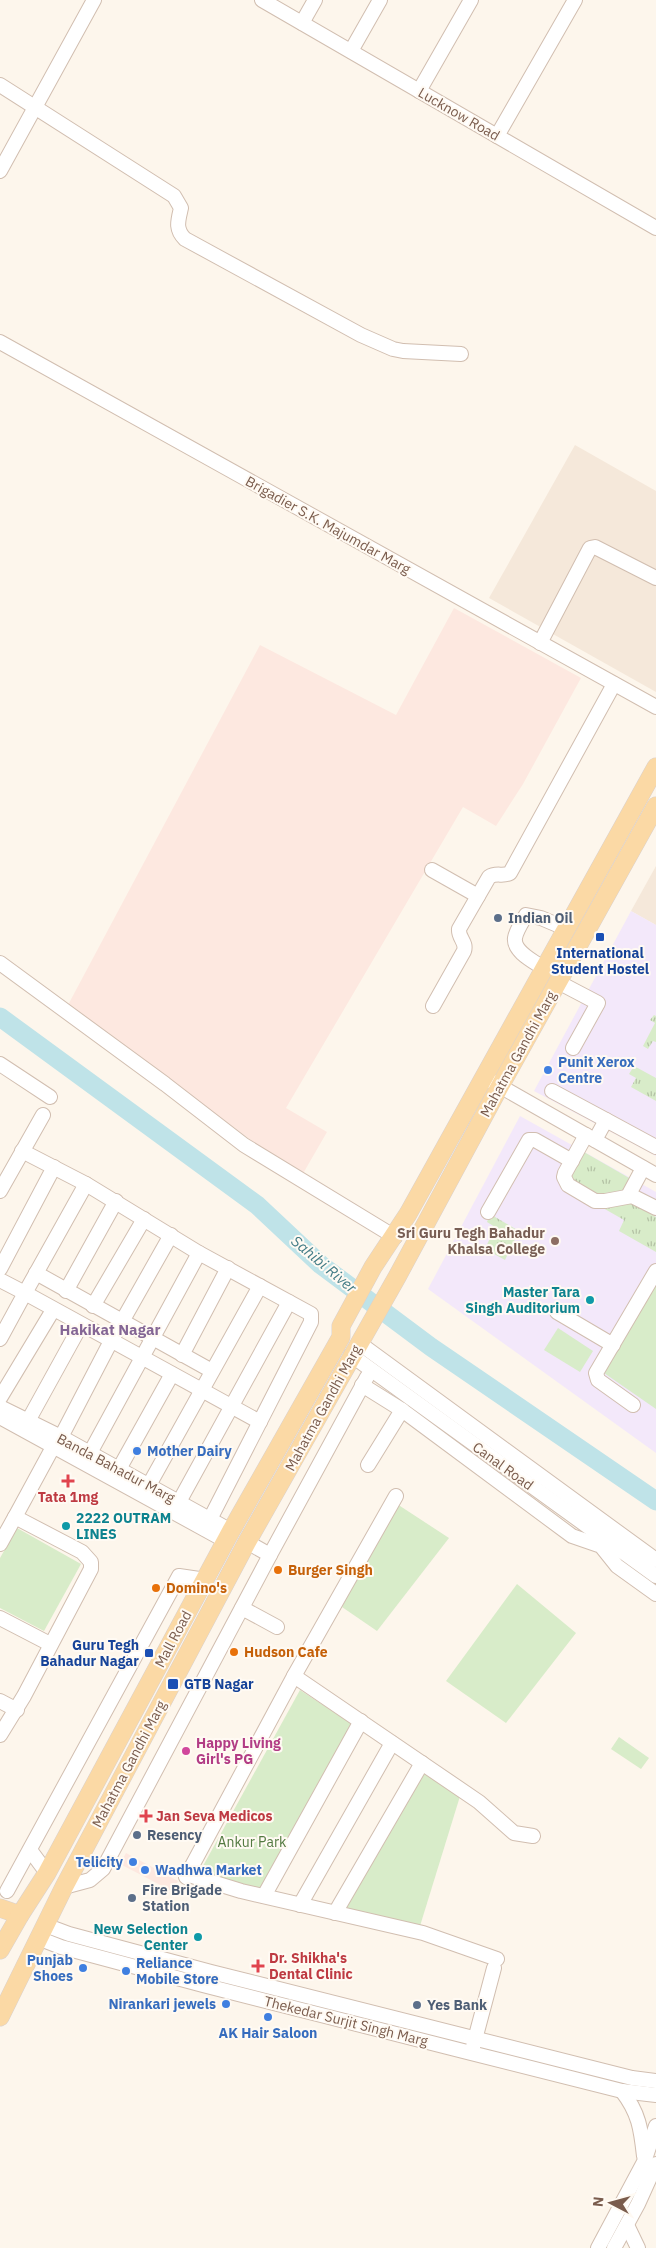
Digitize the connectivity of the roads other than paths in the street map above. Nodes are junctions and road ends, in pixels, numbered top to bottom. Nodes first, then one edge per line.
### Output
1 (94, 0) edge
2 (262, 0) edge
3 (314, 0) edge
4 (380, 0) edge
5 (471, 0) edge
6 (575, 0) edge
7 (302, 23) junction
8 (351, 51) junction
9 (0, 85) edge
10 (419, 91) junction
11 (35, 106) junction
12 (497, 136) junction
13 (0, 171) edge
14 (656, 228) edge
15 (0, 342) edge
16 (461, 354) dead end
17 (656, 578) edge
18 (540, 643) junction
19 (614, 684) junction
20 (656, 707) edge
21 (656, 767) edge
22 (656, 806) edge
23 (432, 870) dead end
24 (478, 896) junction
25 (567, 929) junction
26 (0, 963) edge
27 (545, 969) junction
28 (558, 982) junction
29 (433, 1006) dead end
30 (574, 1048) dead end
31 (0, 1064) edge
32 (492, 1082) junction
33 (552, 1091) dead end
34 (50, 1097) dead end
35 (43, 1115) dead end
36 (606, 1120) junction
37 (590, 1138) junction
38 (656, 1147) edge
39 (22, 1152) junction
40 (656, 1156) edge
41 (572, 1161) junction
42 (54, 1167) junction
43 (649, 1171) edge
44 (86, 1184) junction
45 (0, 1191) edge
46 (628, 1196) junction
47 (116, 1201) junction
48 (656, 1208) edge
49 (488, 1212) dead end
50 (144, 1219) junction
51 (171, 1235) junction
52 (395, 1237) junction
53 (199, 1252) junction
54 (377, 1261) junction
55 (228, 1268) junction
56 (0, 1269) edge
57 (656, 1271) edge
58 (400, 1272) junction
59 (36, 1274) junction
60 (0, 1280) edge
61 (260, 1286) junction
62 (66, 1291) junction
63 (24, 1293) junction
64 (289, 1302) junction
65 (93, 1306) junction
66 (53, 1310) junction
67 (557, 1312) dead end
68 (122, 1321) junction
69 (81, 1325) junction
70 (342, 1326) joint
71 (152, 1338) junction
72 (0, 1339) edge
73 (111, 1341) junction
74 (358, 1344) junction
75 (613, 1345) junction
76 (182, 1355) junction
77 (142, 1358) junction
78 (370, 1370) junction
79 (212, 1371) junction
80 (172, 1374) junction
81 (362, 1385) junction
82 (202, 1390) junction
83 (0, 1398) edge
84 (633, 1404) dead end
85 (231, 1406) junction
86 (0, 1407) edge
87 (402, 1410) junction
88 (0, 1417) edge
89 (28, 1421) junction
90 (260, 1422) junction
91 (57, 1442) junction
92 (90, 1453) junction
93 (368, 1465) dead end
94 (119, 1469) junction
95 (150, 1486) junction
96 (396, 1496) dead end
97 (179, 1502) junction
98 (15, 1517) junction
99 (208, 1524) junction
100 (229, 1536) junction
101 (247, 1542) junction
102 (603, 1543) junction
103 (0, 1544) edge
104 (270, 1555) junction
105 (656, 1560) edge
106 (656, 1576) edge
107 (206, 1580) junction
108 (656, 1594) edge
109 (242, 1608) junction
110 (0, 1618) edge
111 (277, 1628) dead end
112 (50, 1644) junction
113 (294, 1676) junction
114 (0, 1701) edge
115 (17, 1710) junction
116 (361, 1721) junction
117 (0, 1735) edge
118 (392, 1742) junction
119 (422, 1763) junction
120 (533, 1836) dead end
121 (30, 1850) junction
122 (47, 1873) junction
123 (64, 1886) junction
124 (7, 1891) dead end
125 (264, 1896) junction
126 (300, 1904) junction
127 (0, 1908) edge
128 (335, 1913) junction
129 (10, 1923) edge
130 (41, 1932) junction
131 (0, 1950) edge
132 (0, 2017) edge
133 (475, 2038) junction
134 (471, 2053) junction
135 (656, 2081) edge
136 (622, 2091) junction
137 (656, 2095) edge
138 (656, 2126) edge
139 (650, 2163) edge
140 (627, 2225) junction
141 (598, 2248) edge
142 (614, 2248) edge
143 (638, 2248) edge

1 - 11 street
2 - 7 street, Lucknow Road
3 - 7 street
4 - 8 street
5 - 10 street
6 - 12 street
7 - 8 street, Lucknow Road
8 - 10 street, Lucknow Road
9 - 11 street
10 - 12 street, Lucknow Road
11 - 13 street
11 - 16 street
12 - 14 street, Lucknow Road
15 - 18 street, Brigadier S.K. Majumdar Marg
17 - 18 street
18 - 19 street, Brigadier S.K. Majumdar Marg
19 - 20 street, Brigadier S.K. Majumdar Marg
19 - 24 street
21 - 25 main road, Mahatma Gandhi Marg
22 - 28 main road, Mahatma Gandhi Marg
23 - 24 street
24 - 29 street
25 - 27 main road, Mahatma Gandhi Marg
25 - 27 street
26 - 52 street
27 - 32 main road, Mahatma Gandhi Marg
28 - 30 street
28 - 32 main road, Mahatma Gandhi Marg
31 - 34 street
32 - 37 street
32 - 52 main road, Mahatma Gandhi Marg
32 - 58 main road, Mahatma Gandhi Marg
33 - 36 street
35 - 39 street
36 - 37 street
36 - 38 street
37 - 41 street
37 - 43 street
39 - 42 street
39 - 45 street
40 - 43 street
41 - 46 street
41 - 49 street
42 - 44 street
42 - 56 street
43 - 46 street
44 - 47 street
44 - 59 street
46 - 48 street
47 - 50 street
47 - 62 street
50 - 51 street
50 - 65 street
51 - 53 street
51 - 68 street
52 - 54 main road, Mahatma Gandhi Marg
53 - 55 street
53 - 71 street
54 - 58 main road
54 - 70 main road, Mahatma Gandhi Marg
55 - 61 street
55 - 76 street
57 - 75 street
58 - 74 main road, Mahatma Gandhi Marg
59 - 62 street
59 - 63 street
60 - 63 street
61 - 64 street
61 - 79 street
62 - 65 street
63 - 66 street
63 - 72 street
64 - 85 street
64 - 90 street
65 - 68 street
66 - 69 street
66 - 83 street
67 - 75 street
68 - 71 street
68 - 73 street
69 - 73 street
69 - 89 street
70 - 100 main road, Mall Road
71 - 76 street
71 - 77 street
73 - 77 street
73 - 91 street
74 - 78 street, Canal Road
74 - 101 main road, Mahatma Gandhi Marg
74 - 105 street
75 - 84 street
76 - 79 street
77 - 80 street
77 - 92 street
78 - 81 street
78 - 102 street, Canal Road
79 - 82 street
80 - 82 street
80 - 94 street
81 - 87 street
81 - 104 street
82 - 85 street
82 - 95 street
85 - 90 street
85 - 97 street
86 - 89 street, Banda Bahadur Marg
87 - 93 street
87 - 102 street
88 - 91 street, Banda Bahadur Marg
89 - 91 street, Banda Bahadur Marg
90 - 99 street
91 - 92 street, Banda Bahadur Marg
91 - 98 street
91 - 99 street, Banda Bahadur Marg
92 - 94 street, Banda Bahadur Marg
94 - 95 street, Banda Bahadur Marg
95 - 97 street, Banda Bahadur Marg
96 - 113 street
97 - 99 street, Banda Bahadur Marg
98 - 103 street
98 - 112 street
99 - 100 street, Banda Bahadur Marg
100 - 107 main road, Mall Road
101 - 104 street
101 - 123 main road, Mahatma Gandhi Marg
102 - 106 street, Canal Road
102 - 108 street
104 - 109 street
107 - 121 street
107 - 122 main road, Mall Road
109 - 111 street
109 - 123 street
110 - 112 street
112 - 115 street
113 - 116 street
113 - 125 street
114 - 115 street
115 - 117 street
116 - 118 street
116 - 125 street
118 - 119 street
118 - 126 street
119 - 120 street
119 - 128 street
121 - 122 street
121 - 124 street
122 - 129 main road, Mall Road
123 - 130 main road, Mahatma Gandhi Marg
125 - 126 street
126 - 128 street
127 - 129 main road
128 - 133 street
129 - 131 main road, Mall Road
130 - 132 main road, Mahatma Gandhi Marg
130 - 133 street, Thekedar Surjit Singh Marg
130 - 134 street, Thekedar Surjit Singh Marg
133 - 134 street
133 - 135 street, Thekedar Surjit Singh Marg
134 - 136 street, Thekedar Surjit Singh Marg
136 - 137 street, Thekedar Surjit Singh Marg
136 - 139 street
138 - 139 street
139 - 140 street
139 - 141 street
140 - 142 street
140 - 143 street

